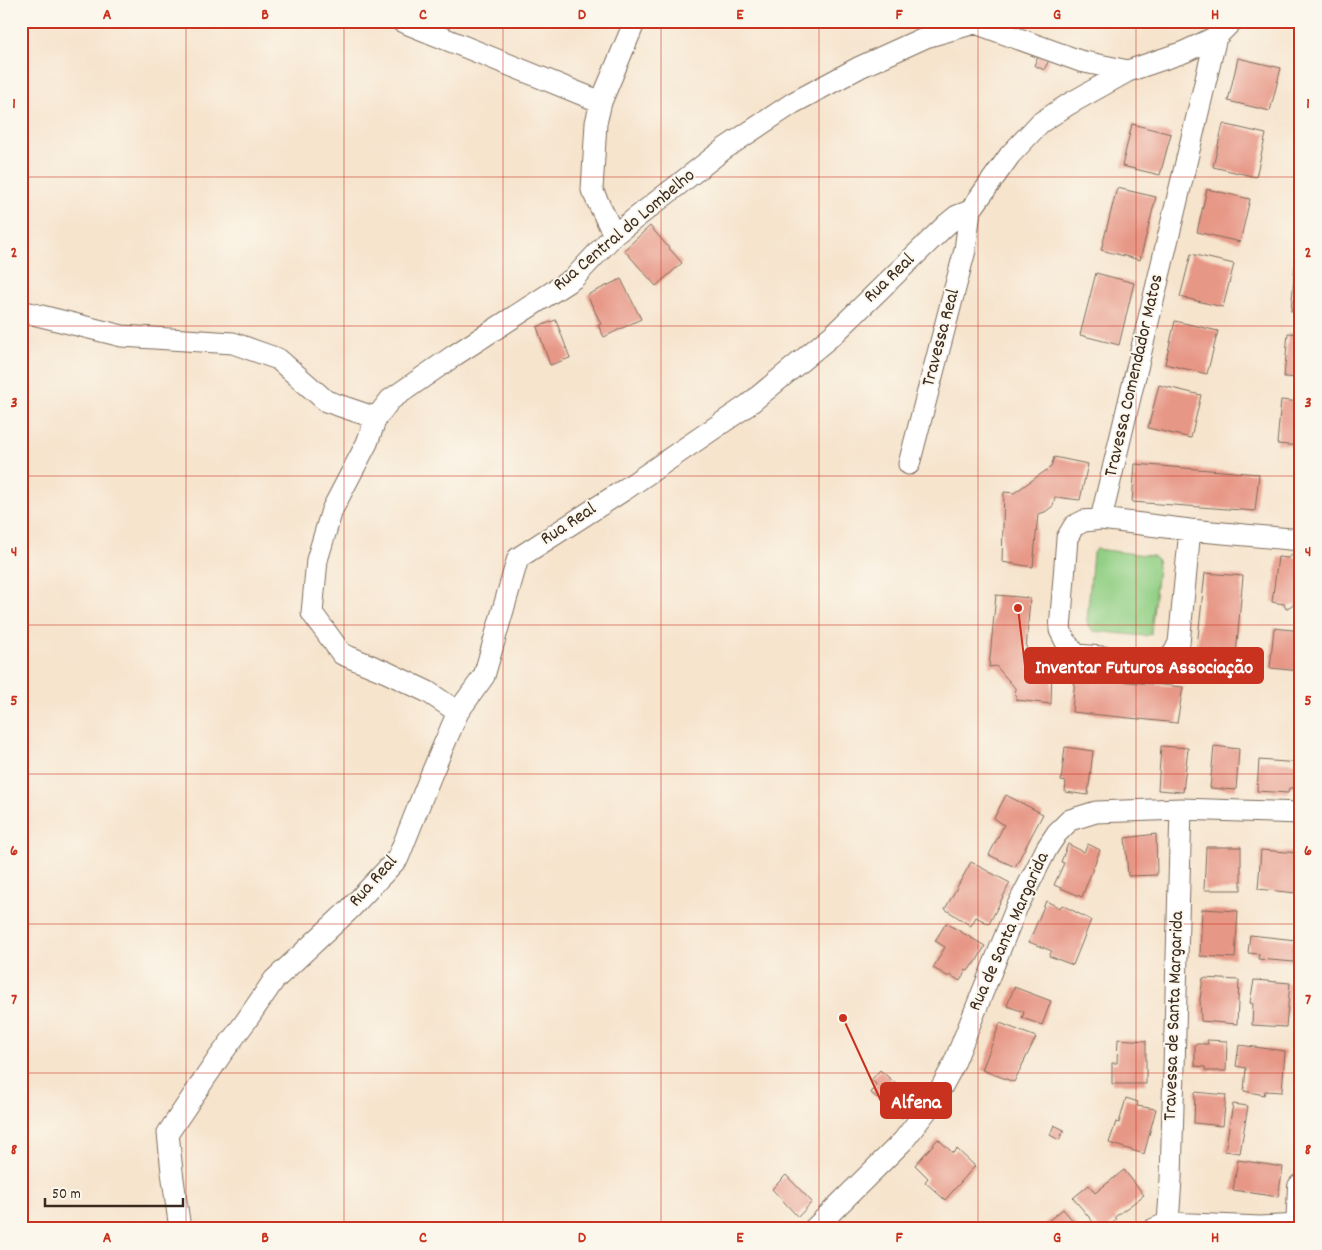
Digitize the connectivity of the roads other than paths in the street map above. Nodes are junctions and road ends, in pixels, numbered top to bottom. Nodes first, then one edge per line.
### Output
1 (401, 21) edge
2 (635, 21) edge
3 (1232, 21) edge
4 (1216, 38) junction
5 (1128, 71) junction
6 (601, 102) junction
7 (970, 210) junction
8 (614, 235) junction
9 (21, 311) edge
10 (376, 418) junction
11 (908, 464) dead end
12 (1101, 519) junction
13 (1190, 530) junction
14 (1301, 540) edge
15 (458, 712) junction
16 (1181, 809) junction
17 (1301, 813) edge
18 (1301, 1187) edge
19 (1161, 1226) edge
20 (1299, 1226) edge
21 (1263, 1228) edge
22 (180, 1229) edge
23 (814, 1229) edge

1 - 6 street
2 - 6 street
3 - 4 street, Rua Real
4 - 5 street, Rua Real
4 - 12 street, Travessa Comendador Matos
5 - 7 street, Rua Real
5 - 8 street, Rua Central do Lombelho
6 - 8 street
7 - 11 street, Travessa Real
7 - 15 street, Rua Real
8 - 10 street, Rua Central do Lombelho
9 - 10 street
10 - 15 street, Rua Central do Lombelho
12 - 13 street
12 - 13 street
13 - 14 street
15 - 22 street, Rua Real
16 - 17 street, Rua de Santa Margarida
16 - 19 street, Travessa de Santa Margarida
16 - 23 street, Rua de Santa Margarida
18 - 20 street
19 - 21 street
20 - 21 street

